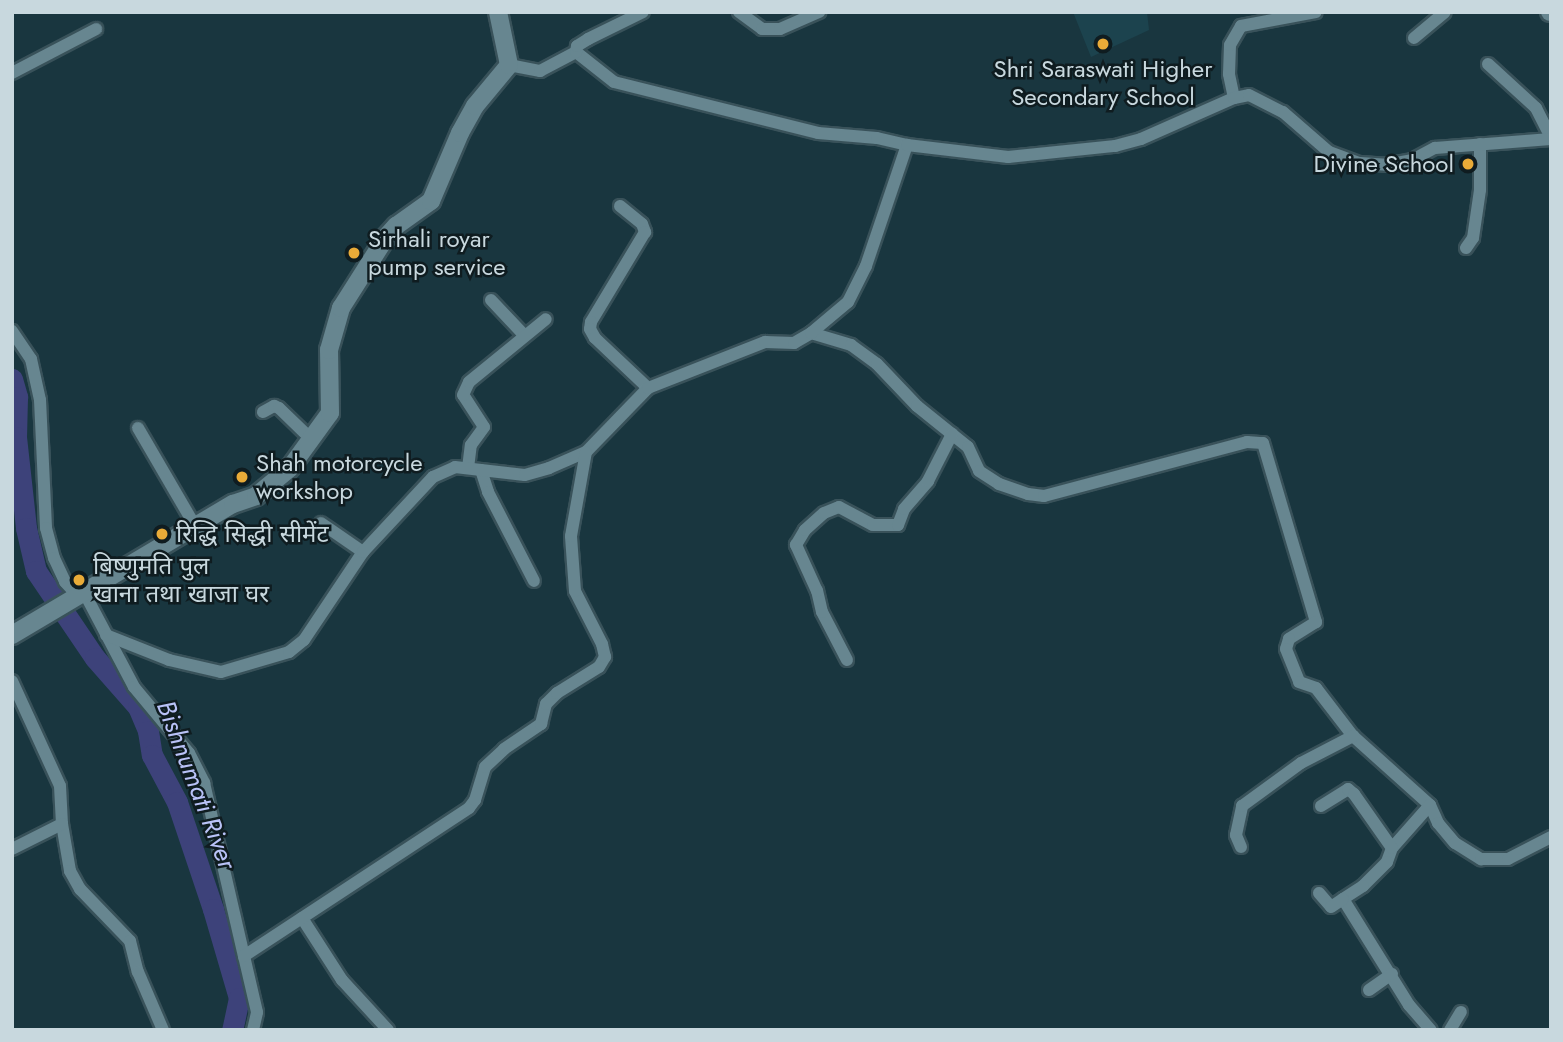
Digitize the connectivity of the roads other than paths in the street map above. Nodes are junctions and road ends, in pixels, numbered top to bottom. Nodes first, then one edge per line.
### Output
1 (498, 12) edge
2 (643, 12) edge
3 (738, 12) edge
4 (819, 12) edge
5 (1317, 12) edge
6 (1445, 12) edge
7 (96, 29) dead end
8 (1414, 38) dead end
9 (576, 52) junction
10 (1488, 64) dead end
11 (509, 65) junction
12 (12, 73) edge
13 (1234, 98) junction
14 (1551, 138) edge
15 (1480, 144) junction
16 (907, 145) junction
17 (620, 206) dead end
18 (1466, 248) dead end
19 (491, 300) dead end
20 (545, 318) dead end
21 (12, 331) edge
22 (811, 334) junction
23 (524, 335) junction
24 (648, 388) junction
25 (263, 412) dead end
26 (138, 428) dead end
27 (952, 434) junction
28 (310, 438) junction
29 (586, 452) junction
30 (475, 469) junction
31 (321, 523) dead end
32 (195, 526) junction
33 (363, 552) junction
34 (534, 581) dead end
35 (78, 597) junction
36 (12, 635) edge
37 (106, 635) junction
38 (848, 660) dead end
39 (12, 681) edge
40 (1353, 736) junction
41 (1430, 805) junction
42 (1321, 806) dead end
43 (62, 824) junction
44 (1551, 837) edge
45 (1241, 847) dead end
46 (1392, 848) junction
47 (12, 849) edge
48 (1319, 893) dead end
49 (1343, 899) junction
50 (302, 918) junction
51 (244, 956) junction
52 (1392, 974) junction
53 (1369, 990) dead end
54 (1461, 1012) dead end
55 (163, 1030) edge
56 (253, 1030) edge
57 (388, 1030) edge
58 (1430, 1030) edge
59 (1450, 1030) edge

1 - 11 street
2 - 9 street
3 - 4 street
5 - 13 street
6 - 8 street
7 - 12 street
9 - 11 street
9 - 16 street
10 - 14 street
11 - 28 street
13 - 15 street
13 - 16 street
14 - 15 street
15 - 18 street
16 - 22 street
17 - 24 street
19 - 23 street
20 - 23 street
21 - 35 street
22 - 24 street
22 - 27 street
23 - 30 street
24 - 29 street
25 - 28 street
26 - 32 street
27 - 38 street
27 - 40 street
28 - 32 street
29 - 30 street
29 - 50 street
30 - 33 street
30 - 34 street
31 - 33 street
32 - 35 street
33 - 37 street
35 - 36 street
35 - 37 street
37 - 51 street
39 - 43 street
40 - 41 street
40 - 45 street
41 - 44 street
41 - 46 street
42 - 46 street
43 - 47 street
43 - 55 street
46 - 49 street
48 - 49 street
49 - 52 street
50 - 51 street
50 - 57 street
51 - 56 street
52 - 53 street
52 - 58 street
54 - 59 street

